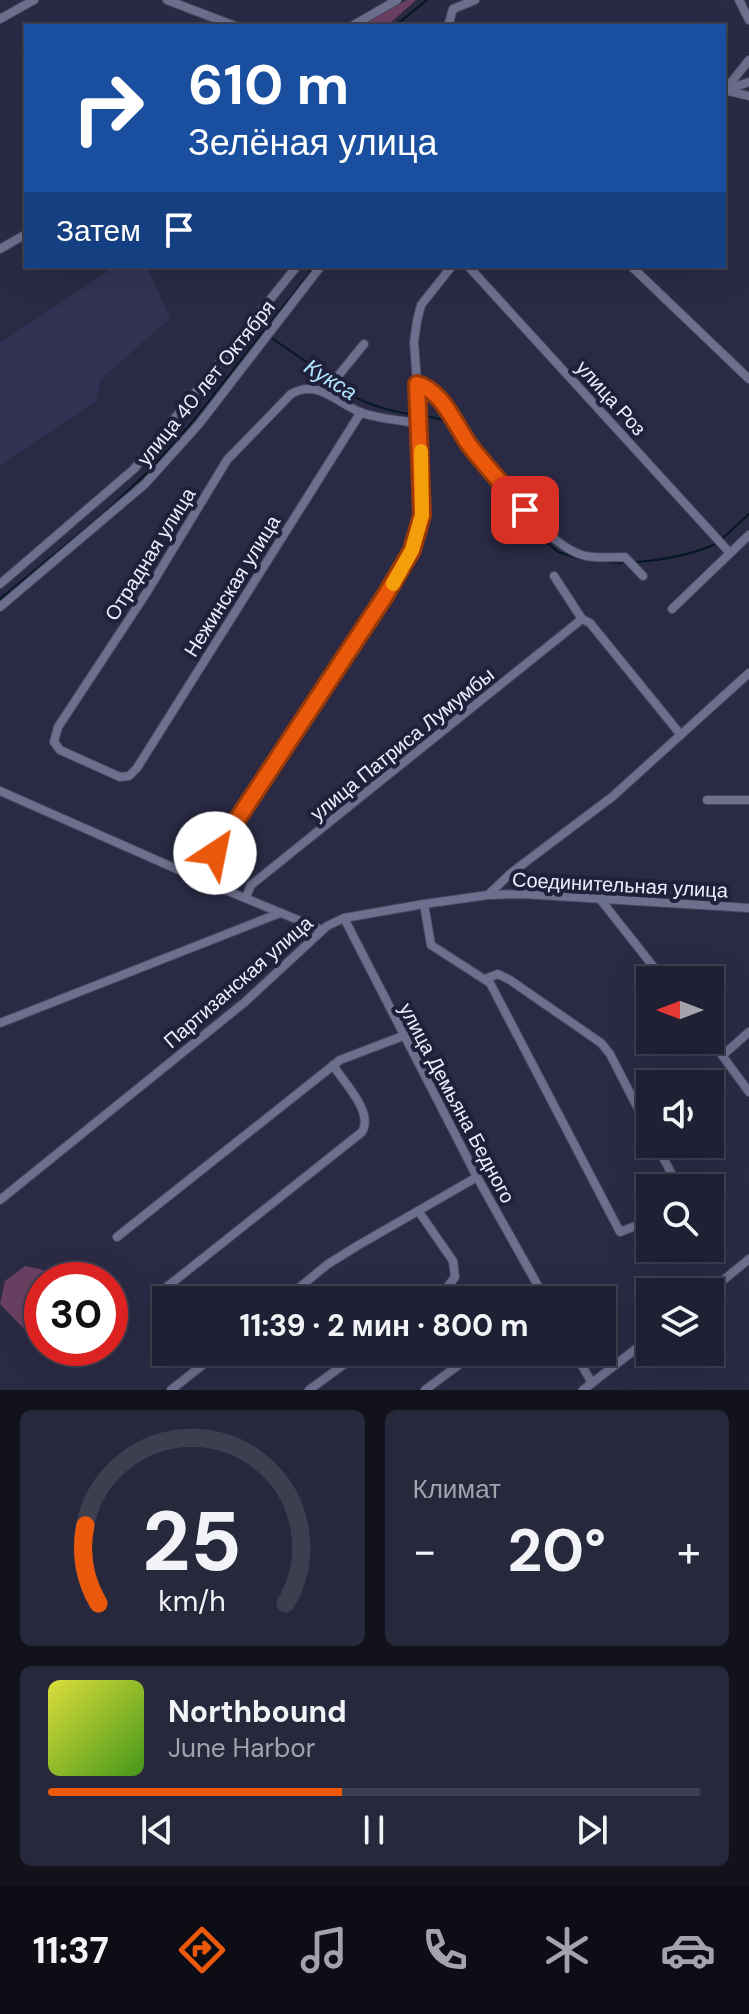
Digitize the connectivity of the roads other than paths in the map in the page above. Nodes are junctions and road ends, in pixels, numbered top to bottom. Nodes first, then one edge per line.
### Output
1 (34, 0) edge
2 (167, 0) edge
3 (397, 0) edge
4 (475, 0) edge
5 (739, 0) edge
6 (0, 19) edge
7 (749, 20) edge
8 (230, 24) edge
9 (355, 24) edge
10 (449, 24) edge
11 (749, 60) edge
12 (749, 82) edge
13 (728, 90) edge
14 (749, 99) edge
15 (24, 235) edge
16 (0, 249) edge
17 (295, 268) edge
18 (319, 268) edge
19 (450, 268) edge
20 (470, 268) edge
21 (633, 268) edge
22 (364, 344) dead end
23 (749, 379) edge
24 (417, 384) junction
25 (330, 386) junction
26 (361, 412) junction
27 (420, 417) junction
28 (749, 535) edge
29 (730, 553) junction
30 (554, 576) dead end
31 (643, 576) dead end
32 (0, 584) edge
33 (0, 607) edge
34 (672, 609) dead end
35 (582, 619) junction
36 (749, 673) edge
37 (681, 735) junction
38 (129, 776) joint
39 (0, 791) edge
40 (707, 800) dead end
41 (749, 800) edge
42 (197, 878) junction
43 (488, 895) junction
44 (246, 897) junction
45 (600, 899) junction
46 (424, 904) junction
47 (749, 908) edge
48 (280, 913) junction
49 (344, 918) junction
50 (322, 930) junction
51 (653, 966) edge
52 (485, 979) junction
53 (0, 1023) edge
54 (749, 1032) edge
55 (403, 1036) junction
56 (723, 1055) joint
57 (333, 1065) junction
58 (749, 1092) edge
59 (636, 1105) edge
60 (477, 1177) junction
61 (0, 1200) edge
62 (419, 1212) junction
63 (636, 1226) edge
64 (117, 1237) dead end
65 (749, 1259) edge
66 (724, 1280) edge
67 (168, 1286) edge
68 (301, 1286) edge
69 (448, 1286) edge
70 (538, 1286) edge
71 (636, 1349) edge
72 (201, 1366) edge
73 (342, 1366) edge
74 (457, 1366) edge
75 (582, 1366) edge
76 (592, 1383) junction
77 (171, 1390) edge
78 (309, 1390) edge
79 (425, 1390) edge
80 (584, 1390) edge

1 - 6 street
2 - 8 street
3 - 9 street
4 - 10 street
5 - 7 street
11 - 13 street
12 - 13 street
13 - 14 street
15 - 16 street
17 - 32 street, улица 40 лет Октября
18 - 33 street, улица 40 лет Октября
19 - 24 street
20 - 29 street, улица Роз
21 - 23 street
22 - 25 street
24 - 27 street
24 - 31 street
25 - 26 street
25 - 38 street, Отрадная улица
26 - 27 street
26 - 38 street, Нежинская улица
27 - 42 street
28 - 29 street
29 - 34 street
30 - 35 street
35 - 37 street
35 - 44 street, улица Патриса Лумумбы
36 - 37 street
37 - 43 street
39 - 42 street
40 - 41 street
42 - 44 street
43 - 45 street, Соединительная улица
43 - 46 street, Партизанская улица
44 - 48 street
45 - 47 street, Соединительная улица
45 - 51 street
46 - 49 street, Партизанская улица
46 - 52 street
48 - 50 street
48 - 53 street
49 - 50 street, Партизанская улица
49 - 55 street, улица Демьяна Бедного
50 - 61 street, Партизанская улица
52 - 59 street
52 - 63 street
54 - 56 street
55 - 57 street
55 - 60 street, улица Демьяна Бедного
56 - 58 street
57 - 64 street
57 - 67 street
60 - 62 street
60 - 70 street, улица Демьяна Бедного
62 - 68 street
62 - 69 street
65 - 66 street
71 - 76 street
72 - 77 street
73 - 78 street
74 - 79 street
75 - 76 street
76 - 80 street

